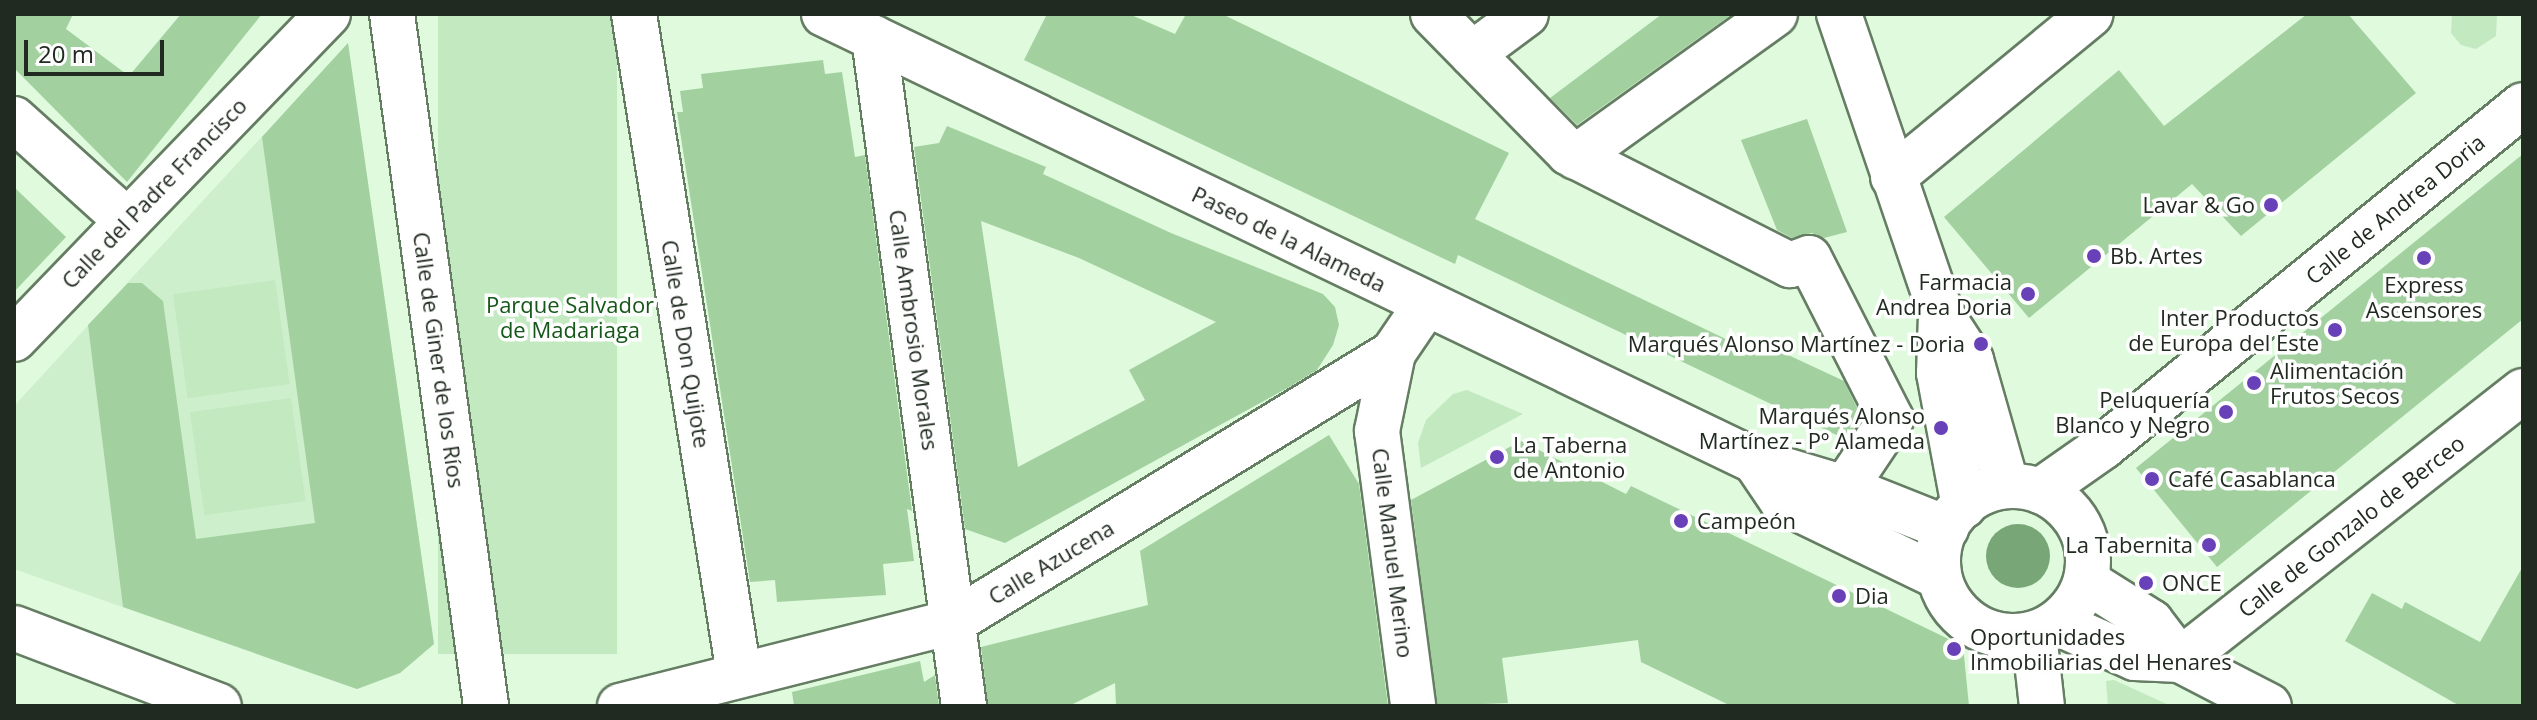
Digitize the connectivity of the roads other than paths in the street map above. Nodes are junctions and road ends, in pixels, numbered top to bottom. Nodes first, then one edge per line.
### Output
1 (328, 14) edge
2 (392, 14) edge
3 (634, 14) edge
4 (824, 14) edge
5 (1433, 14) edge
6 (1526, 14) edge
7 (1775, 14) edge
8 (1839, 14) edge
9 (2091, 14) edge
10 (874, 38) junction
11 (1472, 54) junction
12 (2523, 105) edge
13 (14, 119) edge
14 (1576, 157) junction
15 (1893, 177) junction
16 (126, 220) junction
17 (1425, 306) junction
18 (1941, 314) junction
19 (14, 339) edge
20 (1393, 353) junction
21 (2523, 391) edge
22 (1755, 461) junction
23 (1845, 488) junction
24 (2024, 488) junction
25 (1955, 517) junction
26 (1939, 577) junction
27 (2086, 581) junction
28 (953, 622) junction
29 (14, 628) edge
30 (2046, 628) junction
31 (2180, 660) junction
32 (739, 674) junction
33 (219, 706) edge
34 (486, 706) edge
35 (620, 706) edge
36 (964, 706) edge
37 (1413, 706) edge
38 (2042, 706) edge
39 (2269, 706) edge

1 - 16 street, Calle del Padre Francisco
2 - 34 street, Calle de Giner de los Ríos
3 - 32 street, Calle de Don Quijote
4 - 10 street, Paseo de la Alameda
5 - 11 street
6 - 11 street
7 - 14 street
8 - 15 street
9 - 15 street
10 - 17 street, Paseo de la Alameda
10 - 28 street, Calle Ambrosio Morales
11 - 14 street
12 - 24 street, Calle de Andrea Doria
13 - 16 street
14 - 23 street
15 - 18 street
16 - 19 street, Calle del Padre Francisco
17 - 20 street, Calle Azucena
17 - 22 street, Paseo de la Alameda
18 - 24 street
18 - 25 street
20 - 28 street, Calle Azucena
20 - 37 street, Calle Manuel Merino
21 - 31 street, Calle de Gonzalo de Berceo
22 - 23 street, Paseo de la Alameda
22 - 26 street
23 - 25 street, Paseo de la Alameda
24 - 25 street
24 - 27 street
25 - 26 street
26 - 30 street
27 - 30 street
27 - 31 street
28 - 32 street, Calle Azucena
28 - 36 street, Calle Ambrosio Morales
29 - 33 street
30 - 31 street
30 - 38 street
31 - 39 street
32 - 35 street, Calle Azucena

